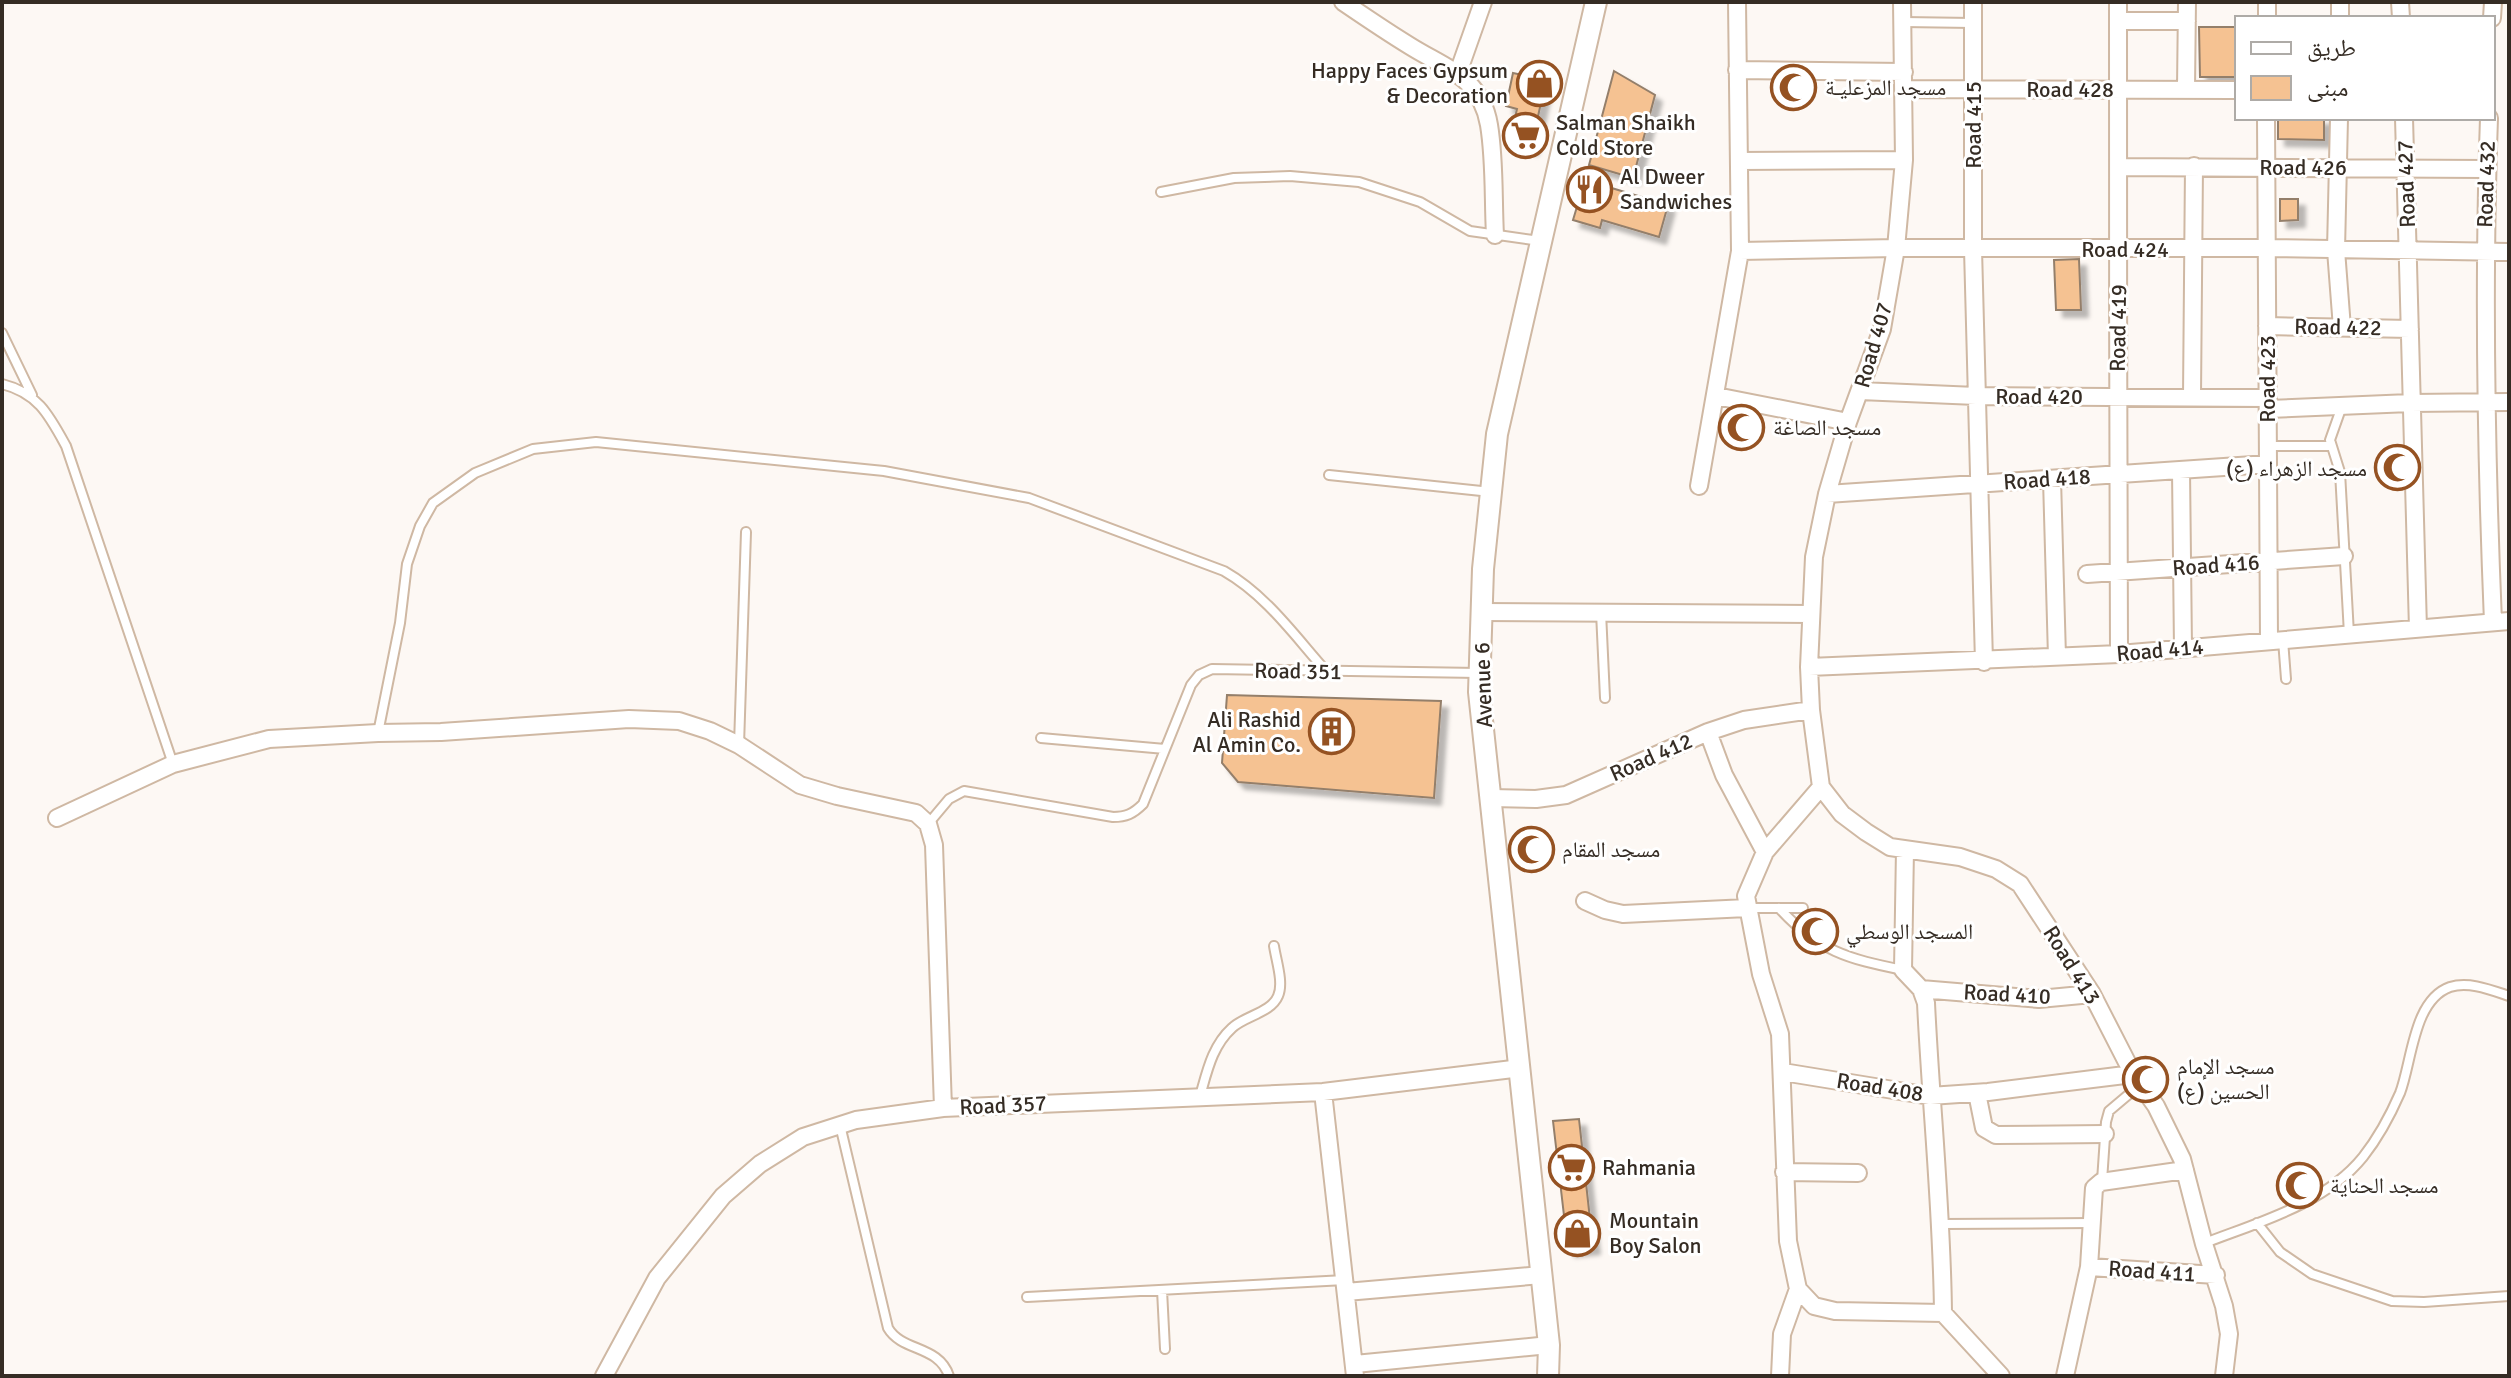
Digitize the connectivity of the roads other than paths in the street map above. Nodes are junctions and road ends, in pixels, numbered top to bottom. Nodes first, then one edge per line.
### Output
1 (1343, 2) edge
2 (1483, 2) edge
3 (1596, 2) edge
4 (1737, 2) edge
5 (1902, 2) edge
6 (1973, 2) edge
7 (2118, 2) edge
8 (2187, 2) edge
9 (2118, 21) junction
10 (2187, 21) junction
11 (1903, 22) junction
12 (1973, 23) junction
13 (1737, 70) junction
14 (1458, 73) junction
15 (1904, 80) junction
16 (2119, 88) junction
17 (2186, 88) junction
18 (1973, 89) junction
19 (2235, 90) edge
20 (2266, 120) edge
21 (2339, 120) edge
22 (2404, 120) edge
23 (2489, 120) edge
24 (1904, 160) junction
25 (1739, 161) junction
26 (2194, 166) junction
27 (2266, 166) junction
28 (2119, 167) junction
29 (2337, 167) junction
30 (2405, 167) junction
31 (2487, 169) junction
32 (1161, 192) dead end
33 (1495, 235) junction
34 (1541, 241) junction
35 (1896, 248) junction
36 (2267, 248) junction
37 (1973, 249) junction
38 (2120, 249) junction
39 (2194, 250) junction
40 (2336, 250) junction
41 (2408, 250) junction
42 (2484, 250) junction
43 (1740, 251) junction
44 (2509, 252) edge
45 (2267, 326) junction
46 (2342, 328) junction
47 (2410, 329) junction
48 (2, 333) edge
49 (2, 384) edge
50 (1860, 391) junction
51 (32, 396) junction
52 (1716, 396) junction
53 (1976, 396) junction
54 (2117, 396) junction
55 (2192, 396) junction
56 (2487, 402) junction
57 (2509, 402) edge
58 (2267, 403) junction
59 (2410, 403) junction
60 (2342, 406) junction
61 (1848, 422) junction
62 (2268, 446) junction
63 (2330, 446) junction
64 (2268, 464) junction
65 (2181, 470) junction
66 (1329, 475) dead end
67 (2116, 475) junction
68 (2052, 479) junction
69 (1978, 484) junction
70 (1699, 486) dead end
71 (1491, 492) junction
72 (1827, 494) junction
73 (746, 532) dead end
74 (2344, 556) junction
75 (2268, 561) junction
76 (2183, 567) junction
77 (2118, 571) junction
78 (2087, 574) dead end
79 (1482, 612) junction
80 (1601, 612) junction
81 (1810, 614) junction
82 (2501, 621) edge
83 (2418, 629) junction
84 (2349, 634) junction
85 (2276, 640) junction
86 (2183, 648) junction
87 (2119, 654) junction
88 (2057, 657) junction
89 (1984, 662) junction
90 (1809, 667) junction
91 (1326, 671) junction
92 (1480, 673) junction
93 (2286, 679) dead end
94 (1605, 698) dead end
95 (1811, 710) junction
96 (1708, 732) junction
97 (378, 733) junction
98 (1041, 738) dead end
99 (739, 745) junction
100 (1165, 749) junction
101 (173, 764) junction
102 (1821, 787) junction
103 (1491, 798) junction
104 (57, 818) dead end
105 (928, 824) junction
106 (1905, 849) junction
107 (1765, 852) junction
108 (1585, 901) dead end
109 (1747, 908) junction
110 (1779, 908) junction
111 (1803, 908) dead end
112 (1274, 946) dead end
113 (1903, 970) junction
114 (1921, 989) junction
115 (2092, 994) junction
116 (2509, 996) edge
117 (1521, 1068) junction
118 (1783, 1072) junction
119 (2137, 1079) junction
120 (1323, 1092) junction
121 (1977, 1093) junction
122 (1200, 1096) junction
123 (1930, 1096) junction
124 (943, 1108) junction
125 (840, 1125) junction
126 (2105, 1134) junction
127 (2185, 1170) junction
128 (1784, 1172) junction
129 (1858, 1173) dead end
130 (2101, 1182) junction
131 (2091, 1223) junction
132 (2257, 1223) junction
133 (1942, 1224) junction
134 (2204, 1244) junction
135 (2089, 1267) junction
136 (1542, 1275) junction
137 (2216, 1275) junction
138 (1345, 1286) junction
139 (1798, 1289) junction
140 (1162, 1290) junction
141 (2509, 1296) edge
142 (1027, 1297) dead end
143 (1943, 1313) junction
144 (1549, 1345) junction
145 (1165, 1349) dead end
146 (1355, 1370) edge
147 (604, 1376) edge
148 (949, 1376) edge
149 (1548, 1376) edge
150 (1780, 1376) edge
151 (2001, 1376) edge
152 (2065, 1376) edge
153 (2224, 1376) edge

1 - 14 street
2 - 14 street
3 - 34 street, Avenue 6
4 - 13 street
5 - 11 street, Road 407
6 - 12 street, Road 415
7 - 9 street, Road 419
8 - 10 street
9 - 10 street
9 - 16 street, Road 419
10 - 17 street
11 - 12 lane
11 - 15 street, Road 407
12 - 18 street, Road 415
13 - 15 street
13 - 25 street
14 - 33 street
15 - 18 street, Road 428
15 - 24 street, Road 407
16 - 17 street, Road 428
16 - 18 street, Road 428
16 - 28 street, Road 419
17 - 19 street, Road 428
18 - 37 street, Road 415
20 - 27 street, Road 423
21 - 29 street
22 - 30 street, Road 427
23 - 31 street, Road 432
24 - 25 street
24 - 35 street, Road 407
25 - 43 street
26 - 27 street, Road 426
26 - 28 street, Road 426
26 - 39 street
27 - 29 street, Road 426
27 - 36 street, Road 423
28 - 38 street, Road 419
29 - 30 street, Road 426
29 - 40 street
30 - 31 street, Road 426
30 - 41 street, Road 427
31 - 42 street, Road 432
32 - 33 lane
33 - 34 lane
34 - 71 street, Avenue 6
35 - 37 street, Road 424
35 - 43 street, Road 424
35 - 50 street, Road 407
36 - 39 street, Road 424
36 - 40 street, Road 424
36 - 45 street, Road 423
37 - 38 street, Road 424
37 - 53 street, Road 415
38 - 39 street, Road 424
38 - 54 street, Road 419
39 - 55 street
40 - 41 street, Road 424
40 - 46 street
41 - 42 street, Road 424
41 - 47 street, Road 427
42 - 44 street, Road 424
42 - 56 street, Road 432
43 - 52 street
45 - 46 street, Road 422
45 - 58 street, Road 423
46 - 47 street, Road 422
47 - 59 street, Road 427
48 - 51 lane
49 - 51 lane
50 - 53 street, Road 420
50 - 61 street, Road 407
51 - 101 lane
52 - 61 street
52 - 70 street
53 - 54 street, Road 420
53 - 69 street, Road 415
54 - 55 street, Road 420
54 - 67 street, Road 419
55 - 58 street, Road 420
56 - 57 street, Road 420
56 - 59 street, Road 420
56 - 82 street, Road 432
58 - 60 street, Road 420
58 - 62 street, Road 423
59 - 60 street, Road 420
59 - 83 street, Road 427
60 - 63 lane
61 - 72 street, Road 407
62 - 63 lane
62 - 64 street, Road 423
63 - 74 lane
64 - 65 street, Road 418
64 - 75 street, Road 423
65 - 67 street, Road 418
65 - 76 street
66 - 71 lane
67 - 68 street, Road 418
67 - 77 street, Road 419
68 - 69 street, Road 418
68 - 88 street
69 - 72 street, Road 418
69 - 89 street, Road 415
71 - 79 street, Avenue 6
72 - 81 street, Road 407
73 - 99 lane
74 - 75 street, Road 416
74 - 84 lane
75 - 76 street, Road 416
75 - 85 street, Road 423
76 - 77 street, Road 416
76 - 86 street
77 - 78 street, Road 416
77 - 87 street, Road 419
79 - 80 street
79 - 92 street, Avenue 6
80 - 81 street
80 - 94 lane
81 - 90 street, Road 407
82 - 83 street, Road 414
83 - 84 street, Road 414
84 - 85 street, Road 414
85 - 86 street, Road 414
85 - 93 lane
86 - 87 street, Road 414
87 - 88 street, Road 414
88 - 89 street, Road 414
89 - 90 street, Road 414
90 - 95 street
91 - 92 lane, Road 351
91 - 97 lane
91 - 100 lane, Road 351
92 - 103 street, Avenue 6
95 - 96 street, Road 412
95 - 102 street
96 - 103 street, Road 412
96 - 107 street
97 - 99 street
97 - 101 street
98 - 100 lane
99 - 105 street
100 - 105 lane, Road 351
101 - 104 street
102 - 106 street, Road 413
102 - 107 street
103 - 117 street, Avenue 6
105 - 124 street
106 - 113 street
106 - 115 street, Road 413
107 - 109 street
108 - 109 street
109 - 110 lane
109 - 118 street
110 - 111 lane
110 - 113 lane
112 - 122 lane
113 - 114 street
114 - 115 street, Road 410
114 - 123 street
115 - 119 street, Road 413
116 - 132 lane
117 - 120 street, Road 357
117 - 136 street, Avenue 6
118 - 123 street, Road 408
118 - 128 street
119 - 121 street, Road 408
119 - 126 lane
119 - 127 street, Road 413
120 - 122 street, Road 357
120 - 138 street
121 - 123 street, Road 408
121 - 126 street
122 - 124 street, Road 357
123 - 133 street
124 - 125 street, Road 357
125 - 147 street, Road 357
125 - 148 lane
126 - 130 lane
127 - 130 street
127 - 134 street, Road 413
128 - 129 street
128 - 139 street
130 - 131 street, Road 411
131 - 133 lane
131 - 135 street, Road 411
132 - 134 lane
132 - 141 lane
133 - 143 street
134 - 137 street, Road 413
135 - 137 street, Road 411
135 - 152 street, Road 411
136 - 138 street
136 - 144 street, Avenue 6
137 - 153 street, Road 413
138 - 140 lane
138 - 146 street
139 - 143 street
139 - 150 street
140 - 142 lane
140 - 145 lane
143 - 151 street
144 - 146 street
144 - 149 street, Avenue 6

